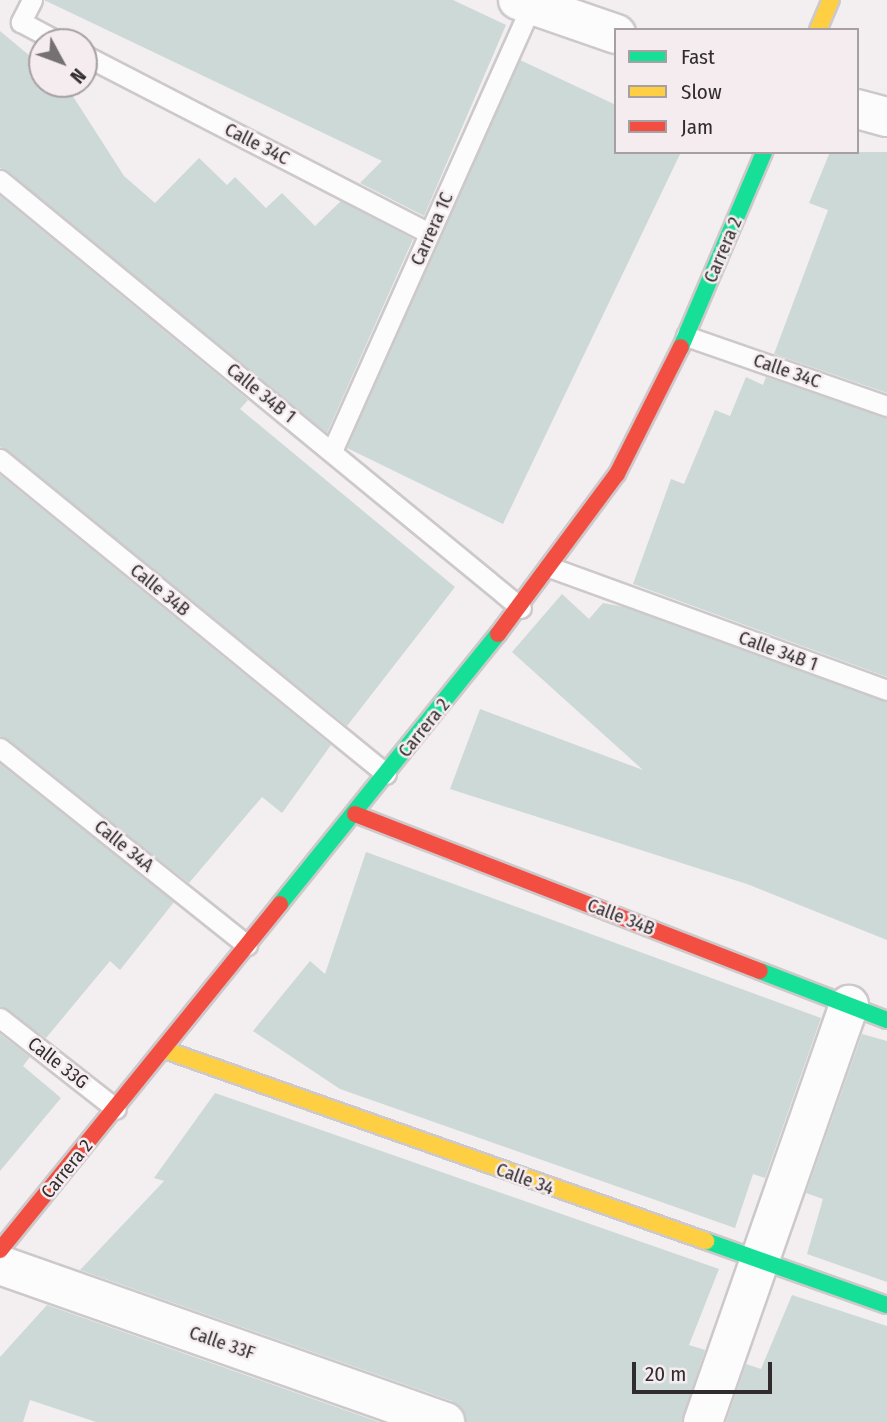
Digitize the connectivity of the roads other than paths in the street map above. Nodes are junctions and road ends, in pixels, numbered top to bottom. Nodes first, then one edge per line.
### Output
1 (32, 0) edge
2 (831, 0) edge
3 (525, 3) edge
4 (32, 28) edge
5 (819, 28) edge
6 (614, 33) edge
7 (98, 62) edge
8 (859, 110) edge
9 (887, 117) edge
10 (763, 154) edge
11 (0, 180) edge
12 (429, 233) junction
13 (687, 336) junction
14 (887, 406) edge
15 (332, 451) junction
16 (0, 459) edge
17 (552, 568) junction
18 (521, 608) junction
19 (887, 690) edge
20 (0, 748) edge
21 (386, 774) junction
22 (355, 814) junction
23 (247, 945) junction
24 (849, 1006) junction
25 (0, 1017) edge
26 (887, 1020) edge
27 (164, 1050) junction
28 (116, 1109) junction
29 (0, 1250) edge
30 (763, 1263) junction
31 (0, 1265) edge
32 (887, 1305) edge
33 (445, 1422) edge
34 (703, 1422) edge

1 - 4 lane
2 - 5 street
3 - 6 street
3 - 12 lane, Carrera 1C
7 - 12 lane, Calle 34C
8 - 9 street
10 - 13 street, Carrera 2
11 - 15 lane, Calle 34B 1
12 - 15 lane, Carrera 1C
13 - 14 lane, Calle 34C
13 - 17 street, Carrera 2
15 - 18 lane, Calle 34B 1
16 - 21 lane, Calle 34B
17 - 18 street, Carrera 2
17 - 19 lane, Calle 34B 1
18 - 21 street, Carrera 2
20 - 23 lane, Calle 34A
21 - 22 street, Carrera 2
22 - 23 street, Carrera 2
22 - 24 street, Calle 34B
23 - 27 street, Carrera 2
24 - 26 street, Calle 34B
24 - 30 street
25 - 28 lane, Calle 33G
27 - 28 street, Carrera 2
27 - 30 street, Calle 34
28 - 29 street, Carrera 2
30 - 32 street, Calle 34
30 - 34 street
31 - 33 street, Calle 33F

